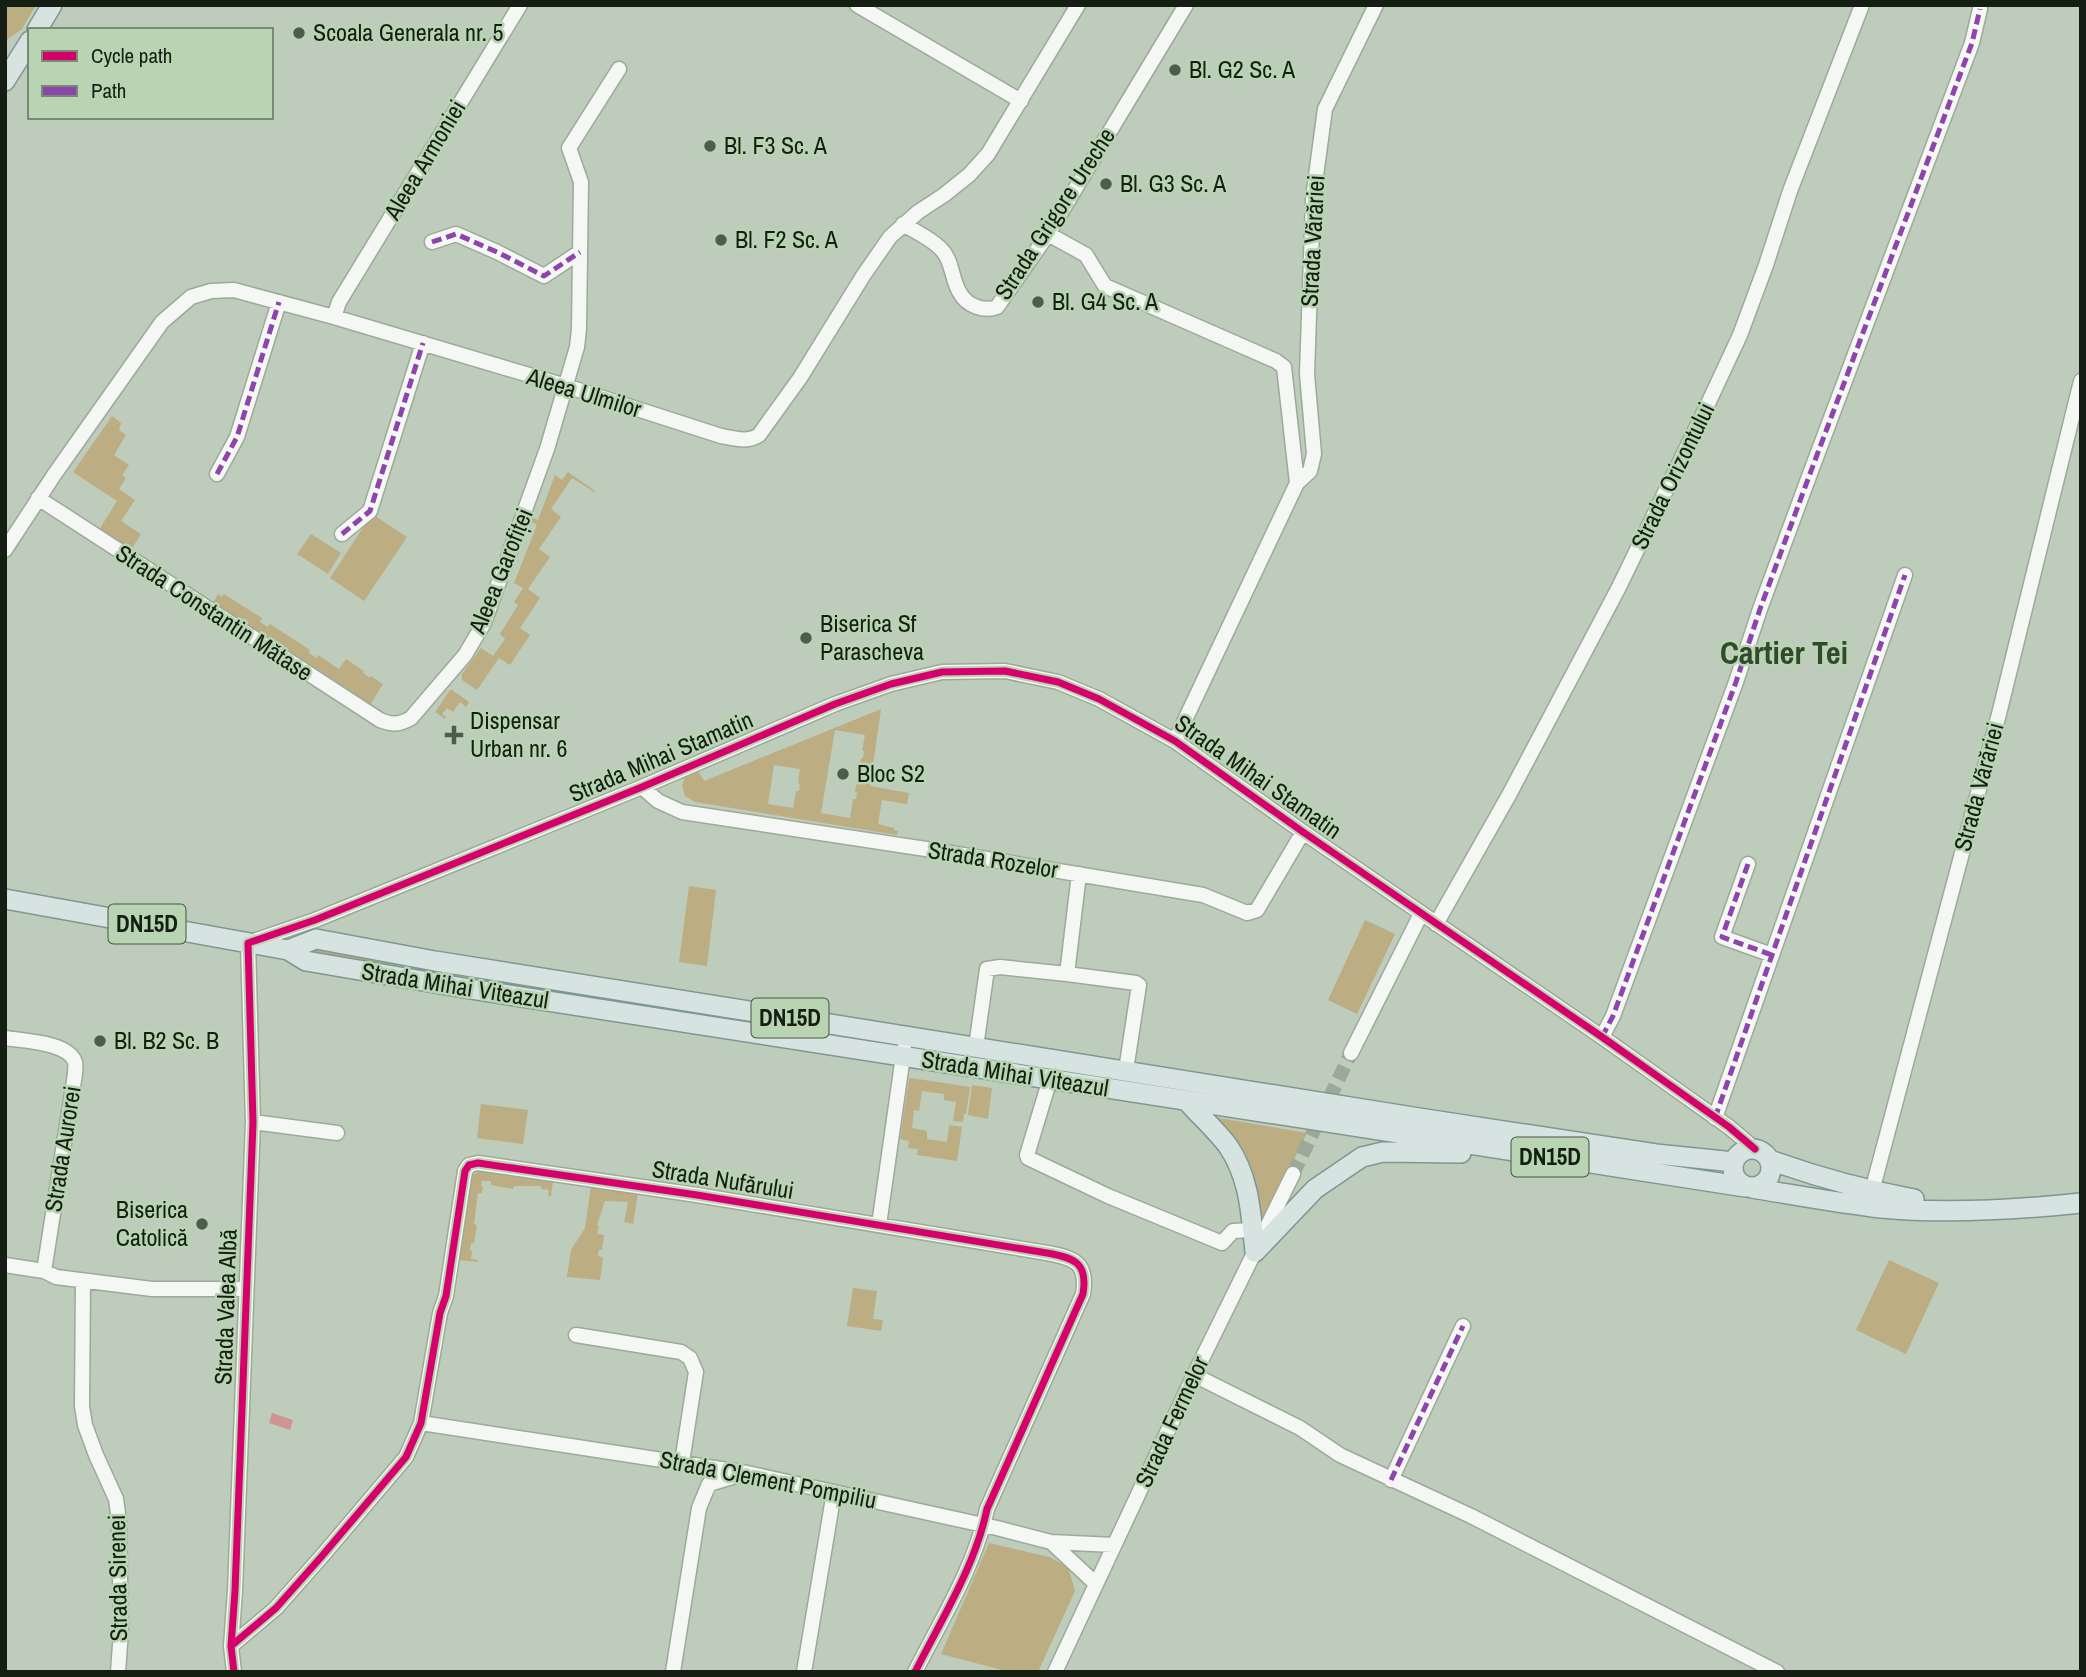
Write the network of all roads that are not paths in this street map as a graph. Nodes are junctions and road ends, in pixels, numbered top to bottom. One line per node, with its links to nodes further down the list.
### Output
1 (52, 5): 9 (main road)
2 (520, 5): 19 (street, Aleea Armoniei)
3 (857, 5): 13 (street)
4 (1078, 5): 13 (street, Aleea Ulmilor)
5 (1186, 5): 15 (street, Strada Grigore Ureche)
6 (1376, 5): 24 (street, Strada Vărăriei)
7 (1862, 5): 37 (street, Strada Orizontului)
8 (1980, 9): 44 (street)
9 (38, 28)
10 (28, 44): 12 (main road)
11 (619, 69): 17 (street, Aleea Garofiței)
12 (5, 81)
13 (1021, 101): 14 (street, Aleea Ulmilor)
14 (903, 225): 15 (street, Strada Grigore Ureche); 22 (street, Aleea Ulmilor)
15 (1048, 234): 24 (street)
16 (432, 242): 17 (street)
17 (580, 252): 22 (street, Aleea Garofiței)
18 (279, 302): 19 (street, Aleea Ulmilor); 23 (street); 25 (street, Aleea Ulmilor)
19 (334, 317): 20 (street, Aleea Ulmilor)
20 (423, 343): 22 (street, Aleea Ulmilor); 26 (street)
21 (2081, 381): 62 (street, Strada Vărăriei)
22 (566, 386): 29 (street, Aleea Garofiței)
23 (217, 474)
24 (1297, 482): 30 (street, Strada Vărăriei)
25 (38, 498): 27 (street, Aleea Ulmilor); 29 (street, Strada Constantin Mătase)
26 (342, 534)
27 (5, 550)
28 (1905, 575): 41 (street)
29 (391, 724)
30 (1175, 741): 31 (street, Strada Mihai Stamatin); 32 (street, Strada Mihai Stamatin)
31 (642, 787): 34 (street, Strada Rozelor); 38 (street, Strada Mihai Stamatin)
32 (1303, 832): 34 (street, Strada Rozelor); 36 (street, Strada Mihai Stamatin)
33 (1748, 864): 41 (street)
34 (1079, 874): 42 (street)
35 (5, 899): 39 (main road, Strada Mihai Viteazul / DN15D)
36 (1422, 914): 37 (street, Strada Mihai Stamatin); 47 (street)
37 (1436, 924): 44 (street, Strada Mihai Stamatin)
38 (315, 930): 39 (street, Strada Mihai Stamatin); 40 (main road); 43 (main road, Strada Mihai Viteazul / DN15D)
39 (248, 943): 40 (main road, Strada Mihai Viteazul / DN15D); 55 (street, Strada Valea Albă)
40 (288, 950): 48 (main road, Strada Mihai Viteazul / DN15D)
41 (1772, 955): 54 (street)
42 (1067, 974): 46 (street); 50 (street)
43 (905, 1037): 46 (main road, Strada Mihai Viteazul / DN15D); 48 (street)
44 (1602, 1037): 54 (street, Strada Mihai Stamatin)
45 (5, 1038): 69 (street, Strada Aurorei)
46 (976, 1047): 49 (main road, Strada Mihai Viteazul / DN15D)
47 (1351, 1053)
48 (903, 1057): 51 (main road, Strada Mihai Viteazul / DN15D); 65 (street)
49 (1102, 1066): 50 (main road, Strada Mihai Viteazul / DN15D); 52 (main road)
50 (1126, 1070): 59 (main road, Strada Mihai Viteazul / DN15D)
51 (1049, 1079): 52 (main road, Strada Mihai Viteazul / DN15D); 66 (street)
52 (1099, 1087): 53 (main road, Strada Mihai Viteazul / DN15D)
53 (1187, 1101): 57 (main road, Strada Mihai Viteazul / DN15D); 66 (main road)
54 (1715, 1118): 58 (street, Strada Mihai Stamatin)
55 (253, 1122): 56 (street); 71 (street, Strada Valea Albă)
56 (337, 1133)
57 (1519, 1152): 61 (main road, Strada Mihai Viteazul / DN15D); 67 (main road)
58 (1763, 1154): 59 (main road); 61 (main road); 62 (main road, Strada Mihai Viteazul / DN15D)
59 (1734, 1162): 61 (main road)
60 (1293, 1174): 67 (street, Strada Fermelor)
61 (1749, 1187): 64 (main road, Strada Mihai Viteazul / DN15D)
62 (1872, 1191): 64 (main road, Strada Mihai Viteazul / DN15D)
63 (2081, 1203): 64 (main road, Strada Mihai Viteazul / DN15D)
64 (1970, 1209)
65 (879, 1225): 75 (street, Strada Nufărului); 80 (street, Strada Nufărului)
66 (1253, 1230): 67 (main road)
67 (1255, 1252): 74 (street, Strada Fermelor)
68 (5, 1265): 69 (street)
69 (44, 1271): 70 (street)
70 (83, 1281): 71 (street); 85 (street, Strada Sirenei)
71 (245, 1289): 84 (street, Strada Valea Albă)
72 (1463, 1326): 78 (street)
73 (576, 1335): 76 (street)
74 (1194, 1376): 78 (street); 82 (street, Strada Fermelor)
75 (421, 1423): 76 (street, Strada Clement Pompiliu); 84 (street, Strada Nufărului)
76 (681, 1462): 77 (street, Strada Clement Pompiliu)
77 (747, 1473): 79 (street, Strada Clement Pompiliu); 87 (street)
78 (1391, 1480): 91 (street)
79 (834, 1492): 80 (street, Strada Clement Pompiliu); 88 (street)
80 (984, 1525): 81 (street, Strada Clement Pompiliu); 89 (street, Strada Nufărului)
81 (1051, 1542): 82 (street); 83 (street, Strada Clement Pompiliu)
82 (1114, 1545): 83 (street, Strada Fermelor)
83 (1096, 1584): 90 (street, Strada Fermelor)
84 (231, 1646): 86 (street, Strada Valea Albă)
85 (118, 1672)
86 (234, 1672)
87 (673, 1672)
88 (804, 1672)
89 (915, 1672)
90 (1055, 1672)
91 (1777, 1672)

